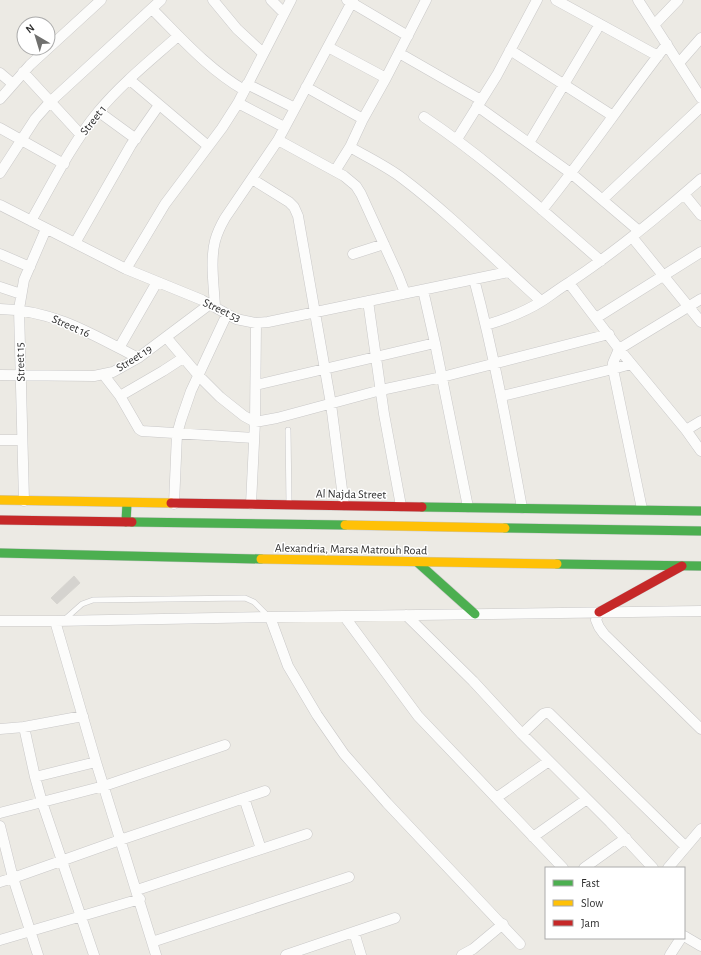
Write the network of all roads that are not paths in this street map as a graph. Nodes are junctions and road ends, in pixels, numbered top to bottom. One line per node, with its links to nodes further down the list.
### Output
1 (102, 0): 27 (street)
2 (161, 0): 12 (street)
3 (213, 0): 22 (street)
4 (271, 0): 13 (street)
5 (291, 0): 13 (street)
6 (426, 0): 17 (street)
7 (537, 0): 21 (street)
8 (556, 0): 14 (street)
9 (638, 0): 15 (street)
10 (678, 0): 15 (street)
11 (350, 1): 17 (street); 20 (street)
12 (152, 9): 16 (street); 36 (street)
13 (284, 13): 22 (street)
14 (600, 24): 24 (street); 31 (street)
15 (655, 24): 19 (street)
16 (178, 36): 29 (street, Street 1); 32 (street)
17 (408, 36): 23 (street)
18 (701, 38): 25 (street)
19 (668, 44): 24 (street); 25 (street)
20 (328, 47): 28 (street); 33 (street)
21 (510, 50): 31 (street); 38 (street)
22 (263, 53): 32 (street)
23 (399, 53): 28 (street); 38 (street)
24 (658, 56): 43 (street)
25 (679, 63): 34 (street)
26 (0, 72): 30 (street)
27 (23, 72): 30 (street); 36 (street)
28 (386, 78): 45 (street)
29 (130, 80): 39 (street); 42 (street, Street 1)
30 (13, 84): 35 (street)
31 (563, 84): 43 (street); 53 (street)
32 (245, 87): 37 (street); 41 (street)
33 (306, 87): 41 (street); 45 (street)
34 (701, 98)
35 (0, 99)
36 (50, 102): 48 (street); 51 (street)
37 (238, 103): 46 (street); 54 (street)
38 (479, 103): 50 (street); 53 (street)
39 (160, 105): 49 (street); 54 (street)
40 (701, 107): 63 (street)
41 (295, 108): 46 (street)
42 (98, 112): 48 (street, Street 1); 49 (street)
43 (613, 116): 59 (street)
44 (424, 117): 50 (street)
45 (363, 119): 55 (street)
46 (284, 127): 52 (street)
47 (0, 128): 51 (street)
48 (81, 135): 56 (street, Street 1)
49 (136, 139): 70 (street)
50 (456, 139): 65 (street)
51 (21, 140): 56 (street); 58 (street)
52 (278, 140): 57 (street); 60 (street)
53 (529, 143): 59 (street)
54 (208, 146): 77 (street)
55 (350, 147): 57 (street); 78 (street)
56 (64, 164): 67 (street, Street 1)
57 (335, 171): 71 (street)
58 (0, 173)
59 (572, 174): 63 (street); 65 (street)
60 (252, 179): 90 (street); 94 (street)
61 (701, 179): 62 (street)
62 (684, 194): 66 (street); 69 (street)
63 (603, 199): 69 (street)
64 (0, 205): 67 (street, Street 53)
65 (542, 210): 75 (street)
66 (701, 215)
67 (31, 221): 68 (street, Street 53)
68 (46, 229): 70 (street, Street 53); 76 (street, Street 15)
69 (636, 234): 75 (street); 79 (street)
70 (75, 243): 77 (street, Street 53)
71 (384, 244): 74 (street); 85 (street)
72 (701, 252): 79 (street)
73 (0, 254): 76 (street)
74 (353, 254)
75 (601, 261): 82 (street)
76 (30, 267): 86 (street, Street 15)
77 (126, 269): 81 (street, Street 53)
78 (508, 272): 80 (street, Street 53); 89 (street)
79 (663, 275): 91 (street); 96 (street)
80 (474, 279): 84 (street, Street 53); 99 (street)
81 (157, 282): 90 (street, Street 53); 103 (street)
82 (569, 282): 89 (street); 96 (street)
83 (0, 287): 86 (street)
84 (423, 290): 85 (street, Street 53); 102 (street)
85 (405, 293): 88 (street, Street 53)
86 (21, 294): 93 (street, Street 15)
87 (701, 299): 91 (street)
88 (368, 301): 94 (street, Street 53); 105 (street)
89 (541, 301): 99 (street)
90 (213, 306): 95 (street, Street 53); 101 (street, Street 19)
91 (688, 306): 97 (street); 104 (street)
92 (0, 309): 93 (street, Street 16)
93 (19, 309): 103 (street, Street 16); 114 (street, Street 15)
94 (316, 312): 98 (street, Street 53); 110 (street)
95 (226, 314): 98 (street, Street 53); 115 (street)
96 (596, 318): 100 (street)
97 (701, 322)
98 (256, 323): 117 (street)
99 (486, 325): 108 (street)
100 (608, 334): 104 (street); 108 (street)
101 (166, 337): 106 (street, Street 19); 107 (street)
102 (435, 343): 105 (street); 116 (street)
103 (120, 348): 106 (street, Street 16)
104 (619, 349): 109 (street); 111 (street)
105 (376, 357): 110 (street); 118 (street)
106 (138, 358): 112 (street, Street 19)
107 (183, 358): 115 (street); 119 (street)
108 (495, 363): 116 (street); 120 (street)
109 (631, 364): 111 (street); 125 (street)
110 (325, 369): 117 (street); 121 (street)
111 (612, 370): 120 (street); 141 (street)
112 (103, 374): 114 (street, Street 19); 119 (street)
113 (0, 375): 114 (street, Street 19)
114 (20, 375): 129 (street, Street 15)
115 (199, 376): 123 (street); 126 (street)
116 (442, 377): 118 (street); 139 (street)
117 (256, 386): 123 (street)
118 (381, 390): 121 (street); 138 (street)
119 (120, 396): 126 (street)
120 (502, 396): 140 (street)
121 (331, 404): 123 (street); 137 (street)
122 (701, 421): 125 (street)
123 (255, 422): 127 (street)
124 (288, 430): 136 (lane)
125 (686, 430): 130 (street)
126 (177, 434): 127 (street); 134 (street)
127 (254, 438): 135 (street)
128 (0, 440): 129 (street)
129 (22, 440): 132 (street, Street 15)
130 (701, 451)
131 (0, 500): 132 (main road, Al Najda Street)
132 (24, 501): 133 (main road, Al Najda Street)
133 (127, 503): 134 (main road, Al Najda Street); 144 (main road)
134 (174, 504): 135 (main road, Al Najda Street)
135 (250, 504): 136 (main road, Al Najda Street)
136 (289, 505): 137 (main road, Al Najda Street)
137 (344, 506): 138 (main road, Al Najda Street)
138 (401, 506): 139 (main road, Al Najda Street)
139 (468, 507): 140 (main road, Al Najda Street)
140 (522, 508): 141 (main road, Al Najda Street)
141 (642, 509): 142 (main road, Al Najda Street)
142 (701, 510)
143 (0, 520): 144 (main road, Alexandria, Marsa Matrouh Road)
144 (126, 522): 145 (main road, Alexandria, Marsa Matrouh Road)
145 (701, 531)
146 (0, 553): 147 (main road, Alexandria, Marsa Matrouh Road)
147 (417, 562): 148 (main road, Alexandria, Marsa Matrouh Road); 152 (main road)
148 (684, 565): 149 (main road, Alexandria, Marsa Matrouh Road); 151 (main road)
149 (701, 566)
150 (701, 611): 151 (street)
151 (599, 612): 152 (street); 161 (street)
152 (475, 614): 153 (street)
153 (406, 615): 154 (street); 162 (street)
154 (344, 616): 155 (street); 170 (street)
155 (270, 617): 157 (street); 157 (lane); 193 (street)
156 (0, 621): 157 (street)
157 (59, 621): 158 (street)
158 (83, 716): 159 (street); 165 (street)
159 (24, 727): 160 (street); 166 (street)
160 (0, 729)
161 (701, 729)
162 (522, 734): 164 (street); 180 (street)
163 (225, 745): 167 (street)
164 (549, 761): 170 (street); 171 (street)
165 (96, 762): 166 (street); 167 (street)
166 (35, 777): 172 (street)
167 (104, 786): 172 (street); 179 (street)
168 (265, 791): 169 (street)
169 (244, 798): 179 (street); 181 (street)
170 (496, 798): 177 (street)
171 (587, 800): 177 (street); 178 (street)
172 (42, 802): 173 (street); 182 (street)
173 (0, 813)
174 (0, 826): 188 (street)
175 (701, 829): 180 (street)
176 (307, 834): 181 (street)
177 (534, 837): 183 (street)
178 (626, 838): 184 (street); 185 (street)
179 (120, 840): 182 (street); 190 (street)
180 (686, 847): 186 (street)
181 (261, 849): 190 (street)
182 (62, 861): 188 (street); 191 (street)
183 (562, 867)
184 (585, 867)
185 (652, 867)
186 (669, 867)
187 (349, 877): 199 (street)
188 (12, 878): 189 (street); 194 (street)
189 (0, 882)
190 (138, 895): 191 (street); 199 (street)
191 (82, 917): 194 (street); 204 (street)
192 (395, 918): 195 (street)
193 (503, 924): 200 (street); 207 (street)
194 (31, 932): 198 (street); 203 (street)
195 (354, 932): 205 (street); 206 (street)
196 (685, 937): 201 (street)
197 (680, 939): 208 (street)
198 (0, 940)
199 (152, 942): 202 (street)
200 (520, 944)
201 (701, 946)
202 (153, 954)
203 (38, 955)
204 (94, 955)
205 (286, 955)
206 (361, 955)
207 (462, 955)
208 (670, 955)

